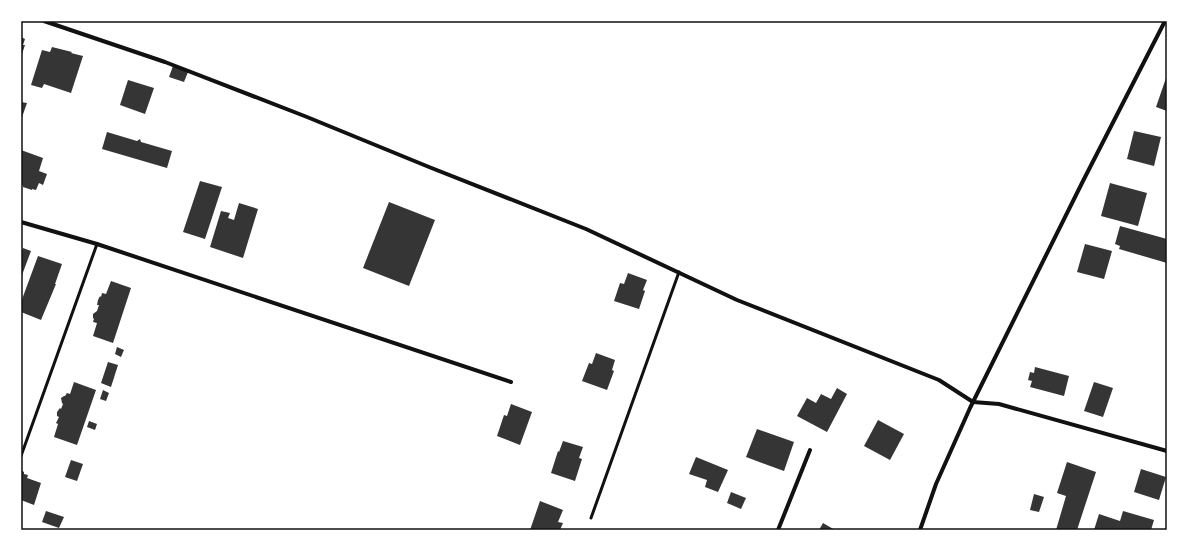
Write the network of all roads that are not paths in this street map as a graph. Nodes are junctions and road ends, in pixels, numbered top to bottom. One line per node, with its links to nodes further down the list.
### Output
1 (44, 21): 5 (street)
2 (1165, 21): 7 (street)
3 (21, 222): 4 (street)
4 (97, 244): 6 (street); 10 (lane)
5 (678, 272): 7 (street); 11 (lane)
6 (511, 382)
7 (973, 402): 9 (street); 13 (street)
8 (810, 450): 12 (street)
9 (1167, 451)
10 (21, 456)
11 (591, 518)
12 (778, 530)
13 (920, 530)

